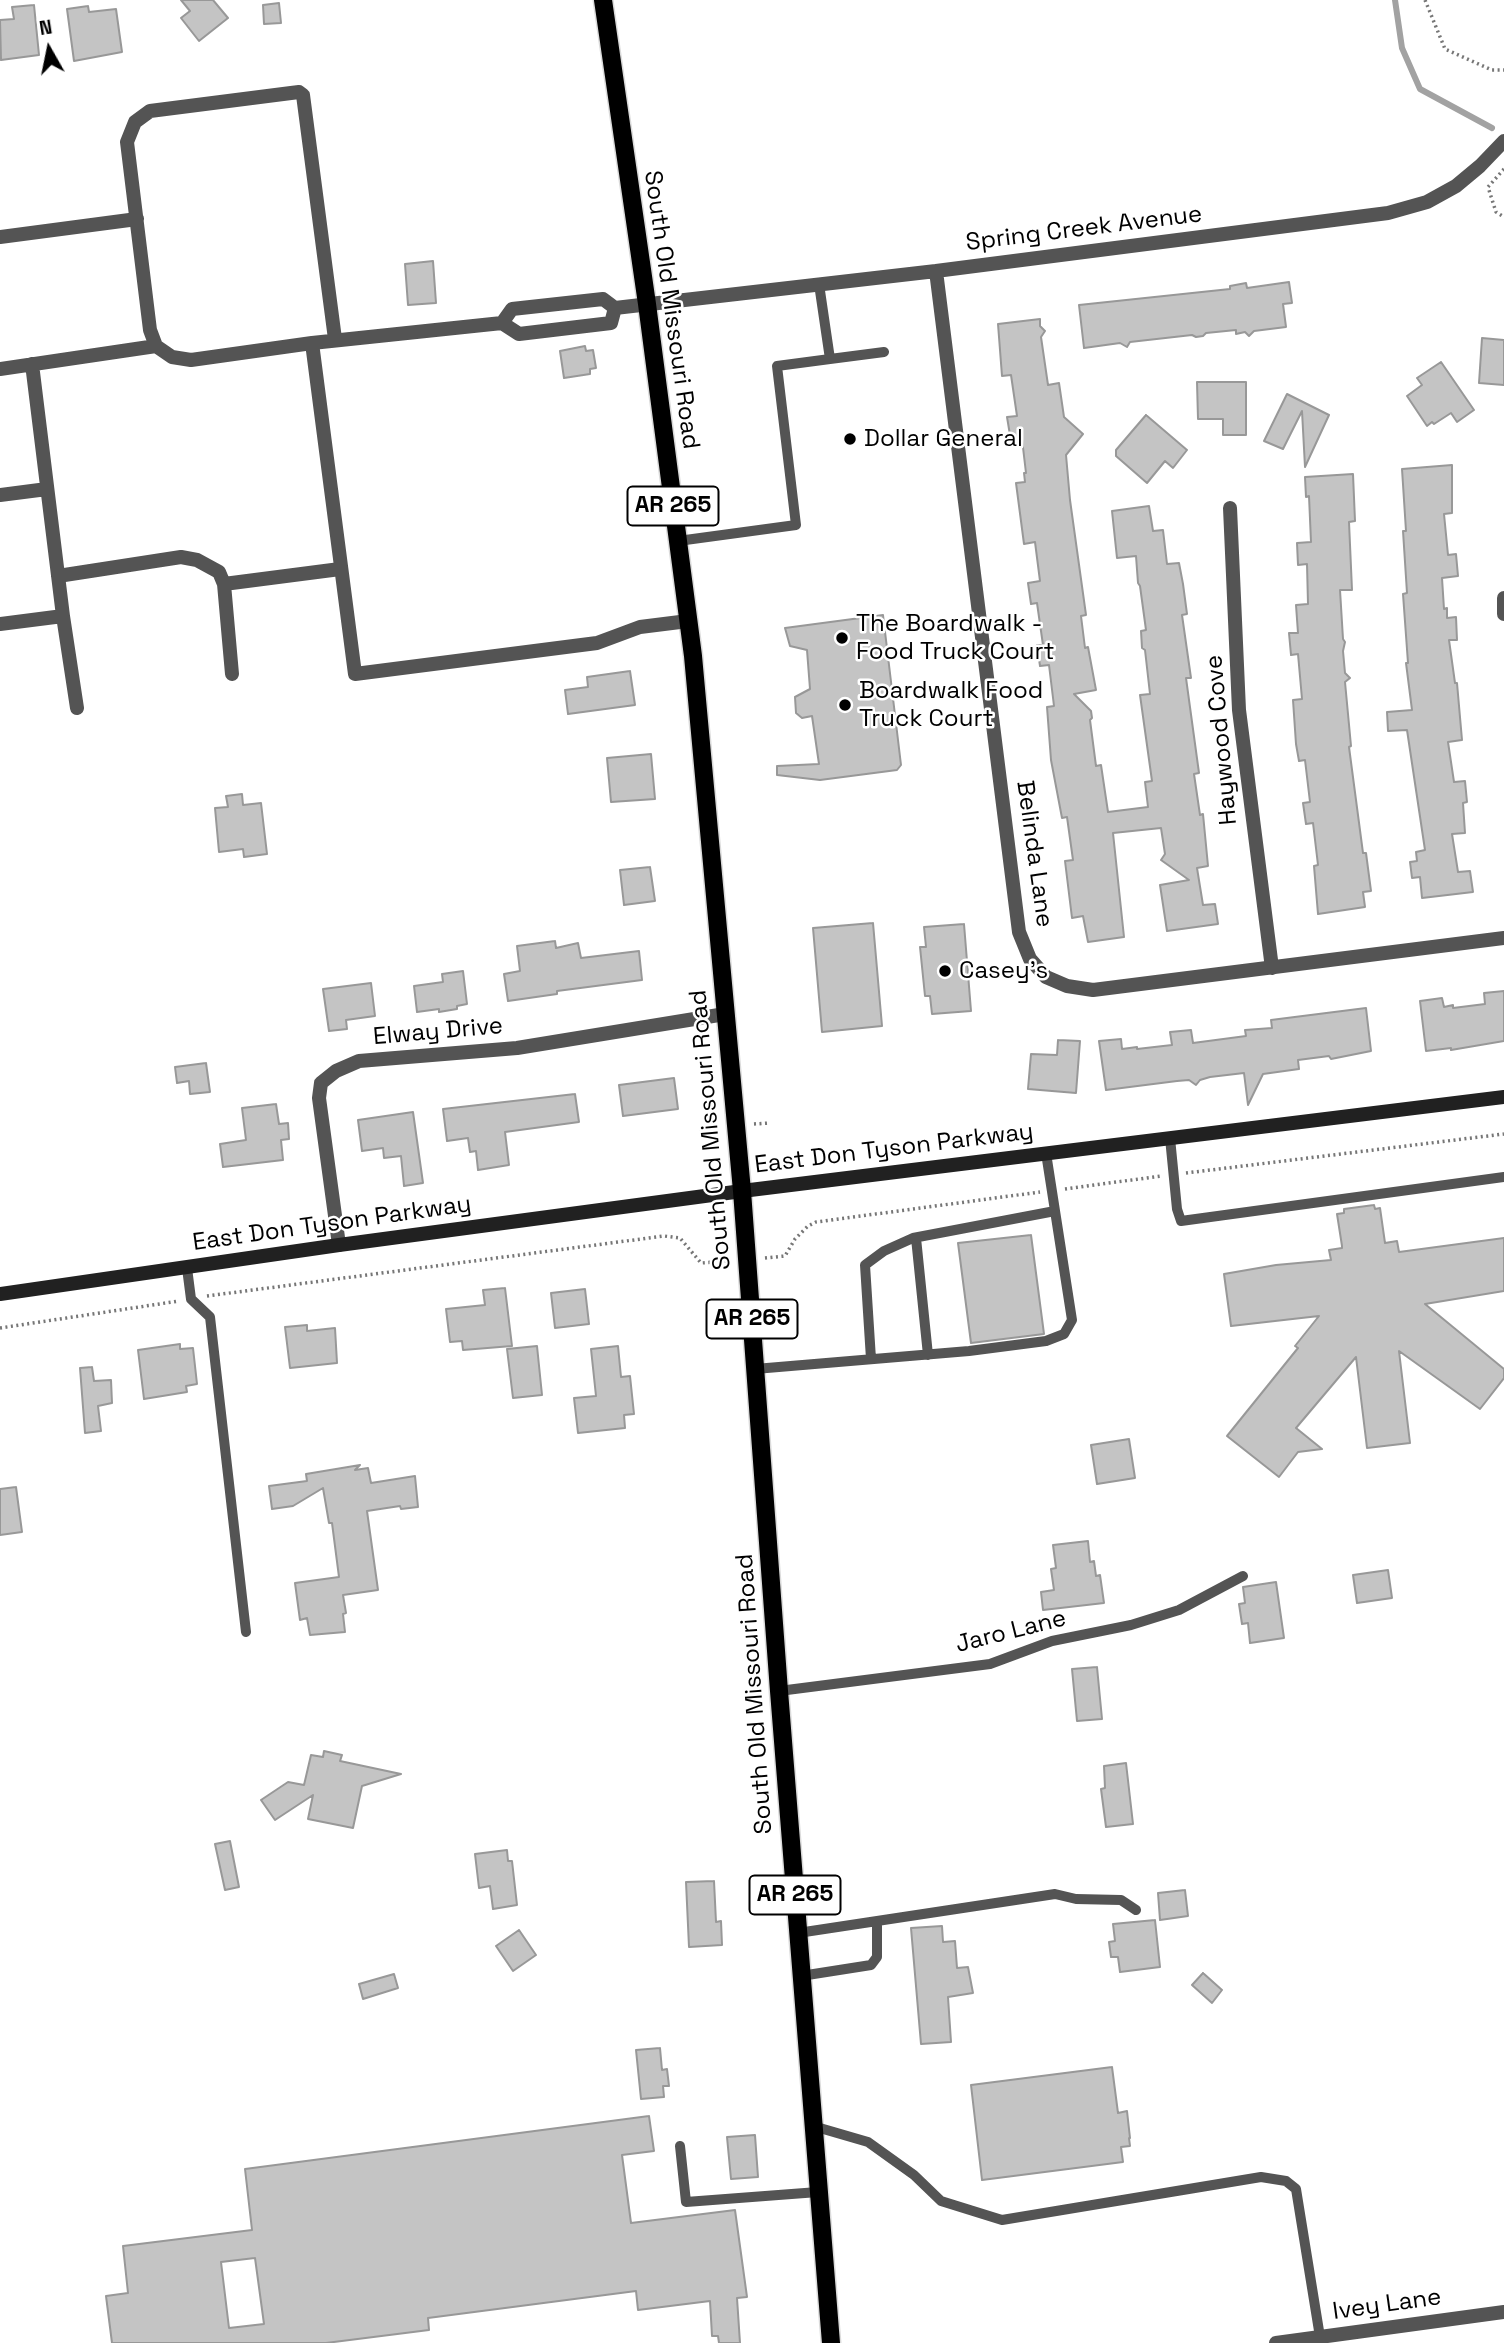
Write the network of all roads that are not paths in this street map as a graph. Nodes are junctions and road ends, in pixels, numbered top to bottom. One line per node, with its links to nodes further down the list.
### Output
1 (603, 0): 7 (main road, South Old Missouri Road / AR 265)
2 (1504, 141): 5 (street, Spring Creek Avenue)
3 (136, 219): 4 (street); 10 (street); 12 (street)
4 (0, 237)
5 (936, 271): 6 (street, Spring Creek Avenue); 32 (street, Belinda Lane)
6 (819, 284): 7 (street, Spring Creek Avenue); 14 (lane)
7 (647, 304): 8 (street, Spring Creek Avenue); 20 (main road, South Old Missouri Road / AR 265)
8 (615, 308): 9 (street); 9 (street)
9 (502, 323): 10 (street)
10 (335, 339): 11 (street)
11 (312, 344): 12 (street); 21 (street)
12 (156, 346): 15 (street)
13 (884, 352): 14 (lane)
14 (830, 359): 20 (lane)
15 (32, 364): 16 (street); 17 (street)
16 (0, 369)
17 (47, 489): 18 (street); 22 (street)
18 (0, 495)
19 (1230, 508): 32 (street, Haywood Cove)
20 (678, 541): 27 (main road, South Old Missouri Road / AR 265)
21 (340, 569): 23 (street); 27 (street)
22 (58, 576): 23 (street); 26 (street)
23 (224, 584): 29 (street)
24 (1504, 598): 25 (street)
25 (1504, 614)
26 (63, 616): 28 (street); 30 (street)
27 (688, 621): 33 (main road, South Old Missouri Road / AR 265)
28 (0, 624)
29 (232, 674)
30 (77, 708)
31 (1504, 938): 32 (street, Belinda Lane)
32 (1272, 968)
33 (725, 1014): 38 (main road, South Old Missouri Road / AR 265); 41 (street, Elway Drive)
34 (1504, 1097): 35 (main road, East Don Tyson Parkway)
35 (1170, 1138): 36 (main road, East Don Tyson Parkway); 37 (lane)
36 (1046, 1153): 38 (main road, East Don Tyson Parkway); 39 (lane)
37 (1504, 1177)
38 (742, 1191): 41 (main road, East Don Tyson Parkway); 46 (main road, South Old Missouri Road / AR 265)
39 (1055, 1211): 40 (lane); 44 (lane)
40 (916, 1238): 44 (lane); 45 (lane)
41 (339, 1245): 42 (main road, East Don Tyson Parkway)
42 (187, 1268): 43 (main road, East Don Tyson Parkway); 48 (lane)
43 (0, 1294)
44 (928, 1355): 45 (lane)
45 (872, 1359): 46 (lane)
46 (755, 1369): 49 (main road, South Old Missouri Road / AR 265)
47 (1242, 1576): 49 (lane, Jaro Lane)
48 (246, 1632)
49 (779, 1691): 52 (main road, South Old Missouri Road / AR 265)
50 (1136, 1910): 51 (lane)
51 (877, 1922): 52 (lane); 53 (lane)
52 (798, 1933): 53 (main road, South Old Missouri Road / AR 265)
53 (801, 1976): 54 (main road, South Old Missouri Road / AR 265)
54 (813, 2126): 56 (main road, South Old Missouri Road / AR 265); 58 (lane)
55 (680, 2146): 56 (lane)
56 (818, 2192): 59 (main road, South Old Missouri Road / AR 265)
57 (1504, 2312): 58 (street, Ivey Lane)
58 (1320, 2337): 60 (street, Ivey Lane)
59 (831, 2343)
60 (1276, 2343)

